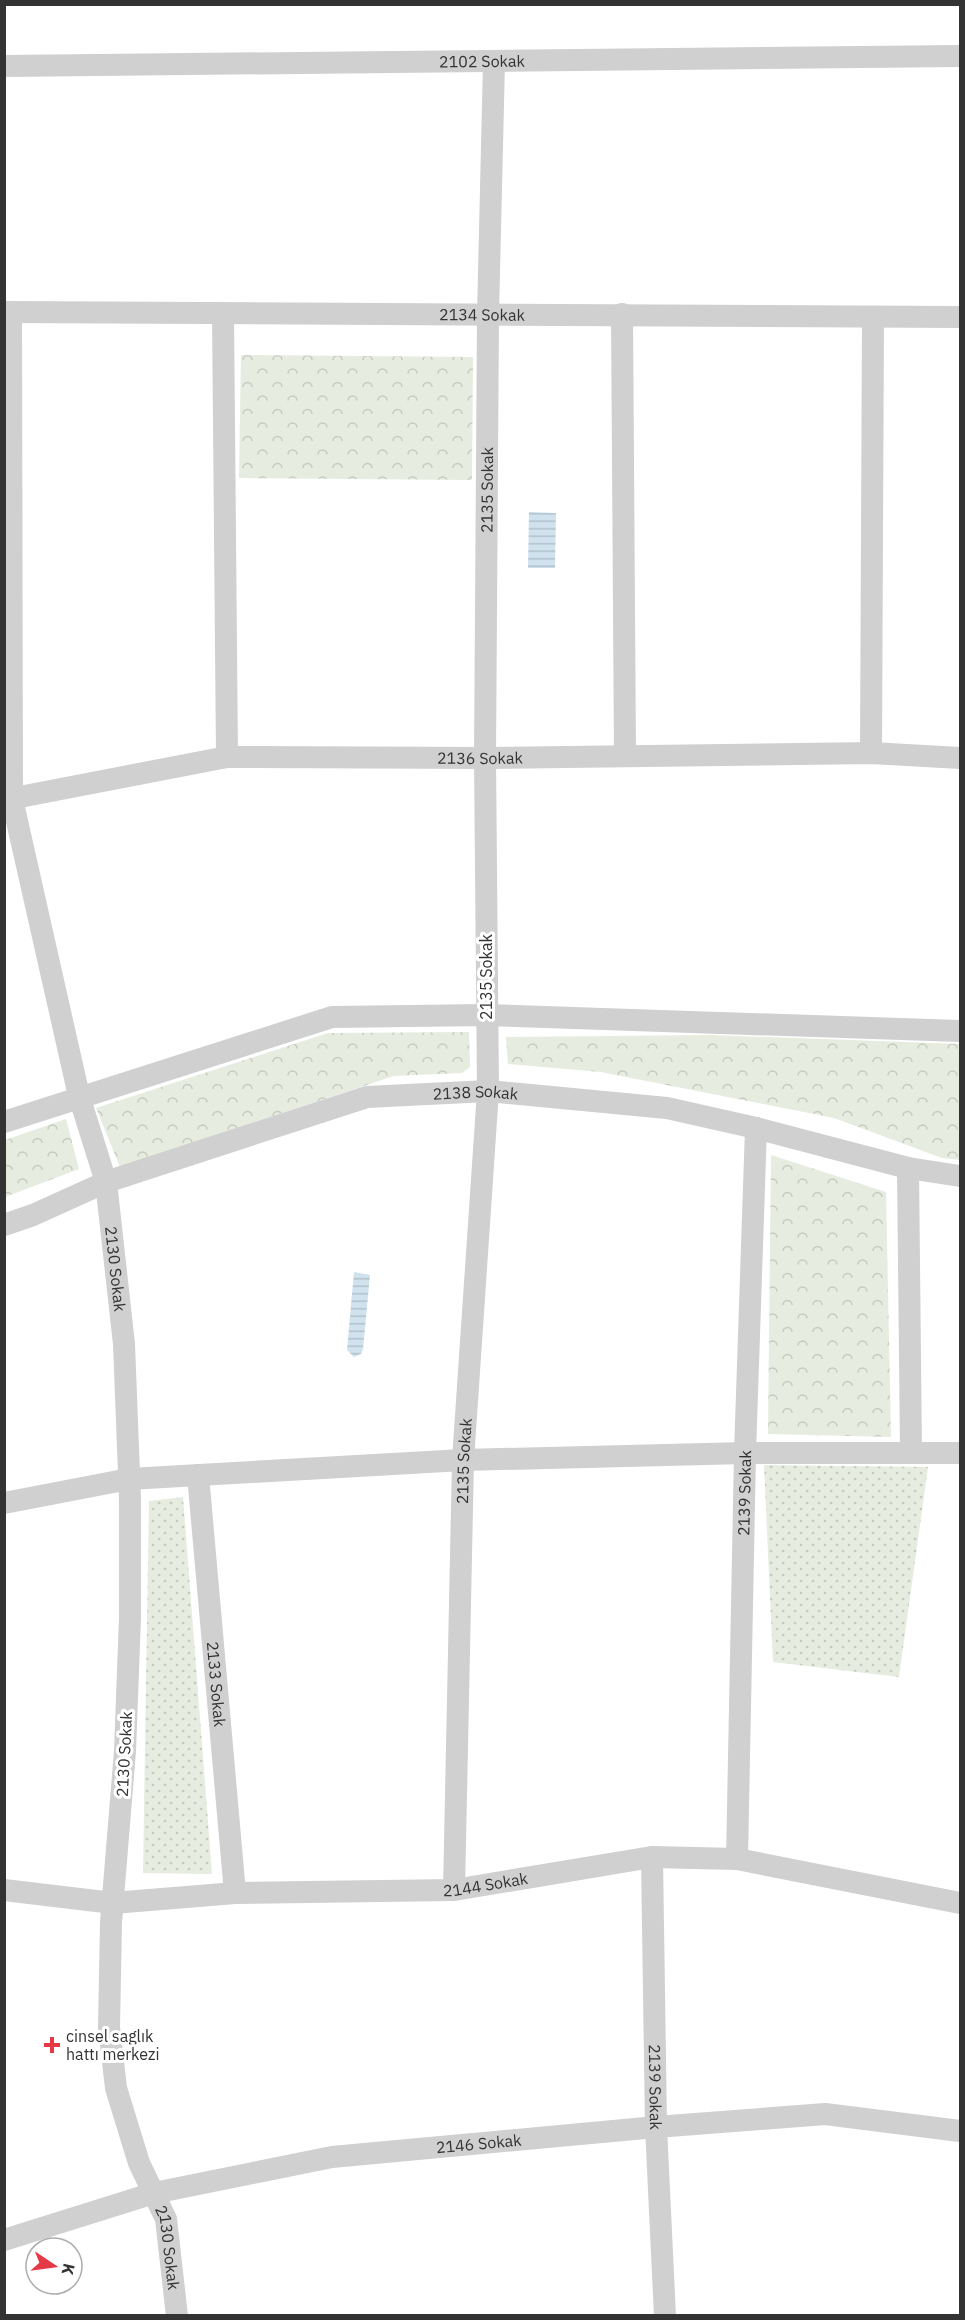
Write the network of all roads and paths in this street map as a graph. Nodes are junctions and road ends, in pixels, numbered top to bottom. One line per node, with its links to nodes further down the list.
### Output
1 (960, 56): 2 (street, 2102 Sokak)
2 (494, 62): 3 (street, 2102 Sokak); 7 (street, 2135 Sokak)
3 (4, 66)
4 (8, 312): 5 (street, 2134 Sokak); 15 (street, 2130 Sokak)
5 (223, 313): 7 (street, 2134 Sokak); 12 (street)
6 (622, 314): 7 (street, 2134 Sokak); 8 (street, 2134 Sokak); 11 (street)
7 (489, 315): 13 (street, 2135 Sokak)
8 (873, 317): 9 (street, 2134 Sokak); 10 (street)
9 (960, 317)
10 (871, 753): 11 (street, 2136 Sokak); 14 (street, 2136 Sokak)
11 (626, 756): 13 (street, 2136 Sokak)
12 (227, 757): 13 (street, 2136 Sokak); 15 (street, 2136 Sokak)
13 (485, 758): 16 (street, 2135 Sokak)
14 (960, 758)
15 (8, 800): 19 (street, 2130 Sokak)
16 (486, 1014): 17 (street); 18 (street, 2135 Sokak); 19 (street)
17 (960, 1031)
18 (488, 1091): 21 (street, 2138 Sokak); 24 (street, 2138 Sokak); 29 (street, 2135 Sokak)
19 (79, 1096): 20 (street); 24 (street, 2130 Sokak)
20 (4, 1122)
21 (756, 1128): 22 (street, 2138 Sokak); 27 (street, 2139 Sokak)
22 (908, 1168): 23 (street, 2138 Sokak); 26 (street)
23 (960, 1176)
24 (106, 1182): 25 (street, 2138 Sokak); 31 (street, 2130 Sokak)
25 (4, 1225)
26 (911, 1452): 27 (street); 28 (street)
27 (745, 1453): 29 (street); 34 (street, 2139 Sokak)
28 (960, 1453)
29 (463, 1460): 30 (street); 36 (street, 2135 Sokak)
30 (198, 1475): 31 (street); 37 (street, 2133 Sokak)
31 (129, 1479): 32 (street); 38 (street, 2130 Sokak)
32 (4, 1503)
33 (652, 1857): 34 (street, 2144 Sokak); 36 (street, 2144 Sokak); 40 (street, 2139 Sokak)
34 (737, 1858): 39 (street, 2144 Sokak)
35 (4, 1890): 38 (street, 2144 Sokak)
36 (454, 1890): 37 (street, 2144 Sokak)
37 (235, 1893): 38 (street, 2144 Sokak)
38 (112, 1903): 42 (street, 2130 Sokak)
39 (960, 1903)
40 (656, 2127): 41 (street, 2146 Sokak); 42 (street, 2146 Sokak); 45 (street, 2139 Sokak)
41 (960, 2131)
42 (154, 2193): 43 (street, 2146 Sokak); 44 (street, 2130 Sokak)
43 (4, 2240)
44 (177, 2316)
45 (665, 2316)

